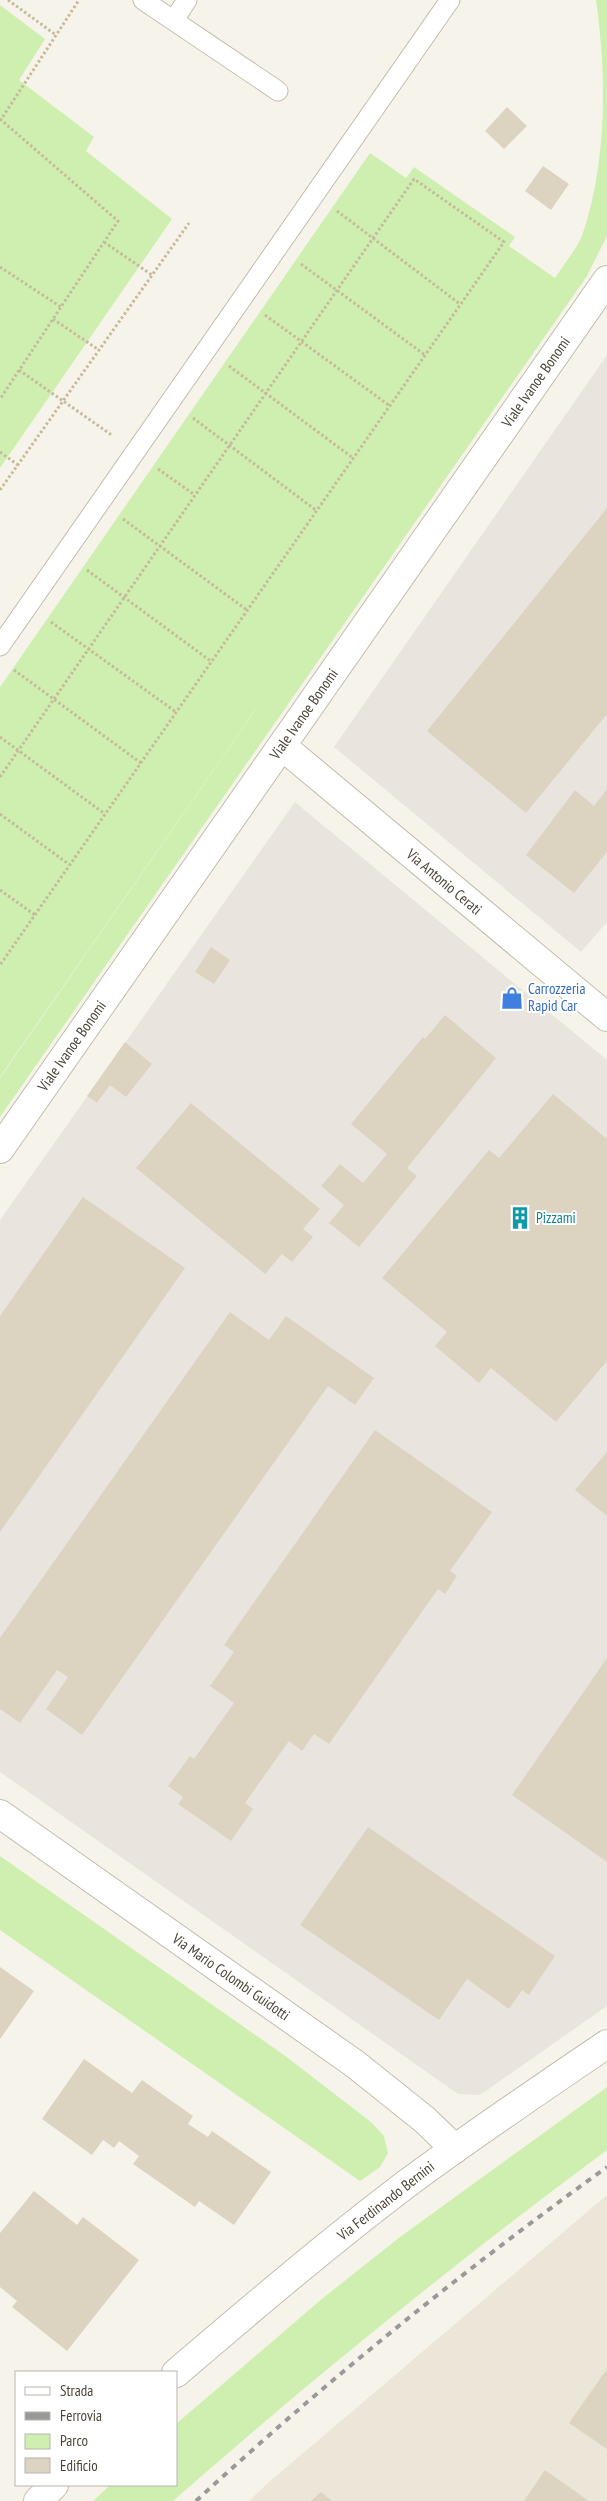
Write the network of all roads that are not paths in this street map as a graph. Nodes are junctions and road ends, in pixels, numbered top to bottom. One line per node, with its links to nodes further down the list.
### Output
1 (143, 0): 4 (lane)
2 (187, 0): 4 (lane)
3 (450, 0): 7 (lane)
4 (174, 20): 5 (lane)
5 (278, 91)
6 (607, 280): 8 (street, Viale Ivanoe Bonomi)
7 (0, 646)
8 (282, 746): 9 (street, Via Antonio Cerati); 10 (street, Viale Ivanoe Bonomi)
9 (607, 1018)
10 (0, 1148)
11 (0, 1814): 13 (street, Via Mario Colombi Guidotti)
12 (607, 2044): 13 (street, Via Ferdinando Bernini)
13 (455, 2149): 14 (street, Via Ferdinando Bernini)
14 (178, 2371)
15 (53, 2486): 16 (street)
16 (38, 2501)

